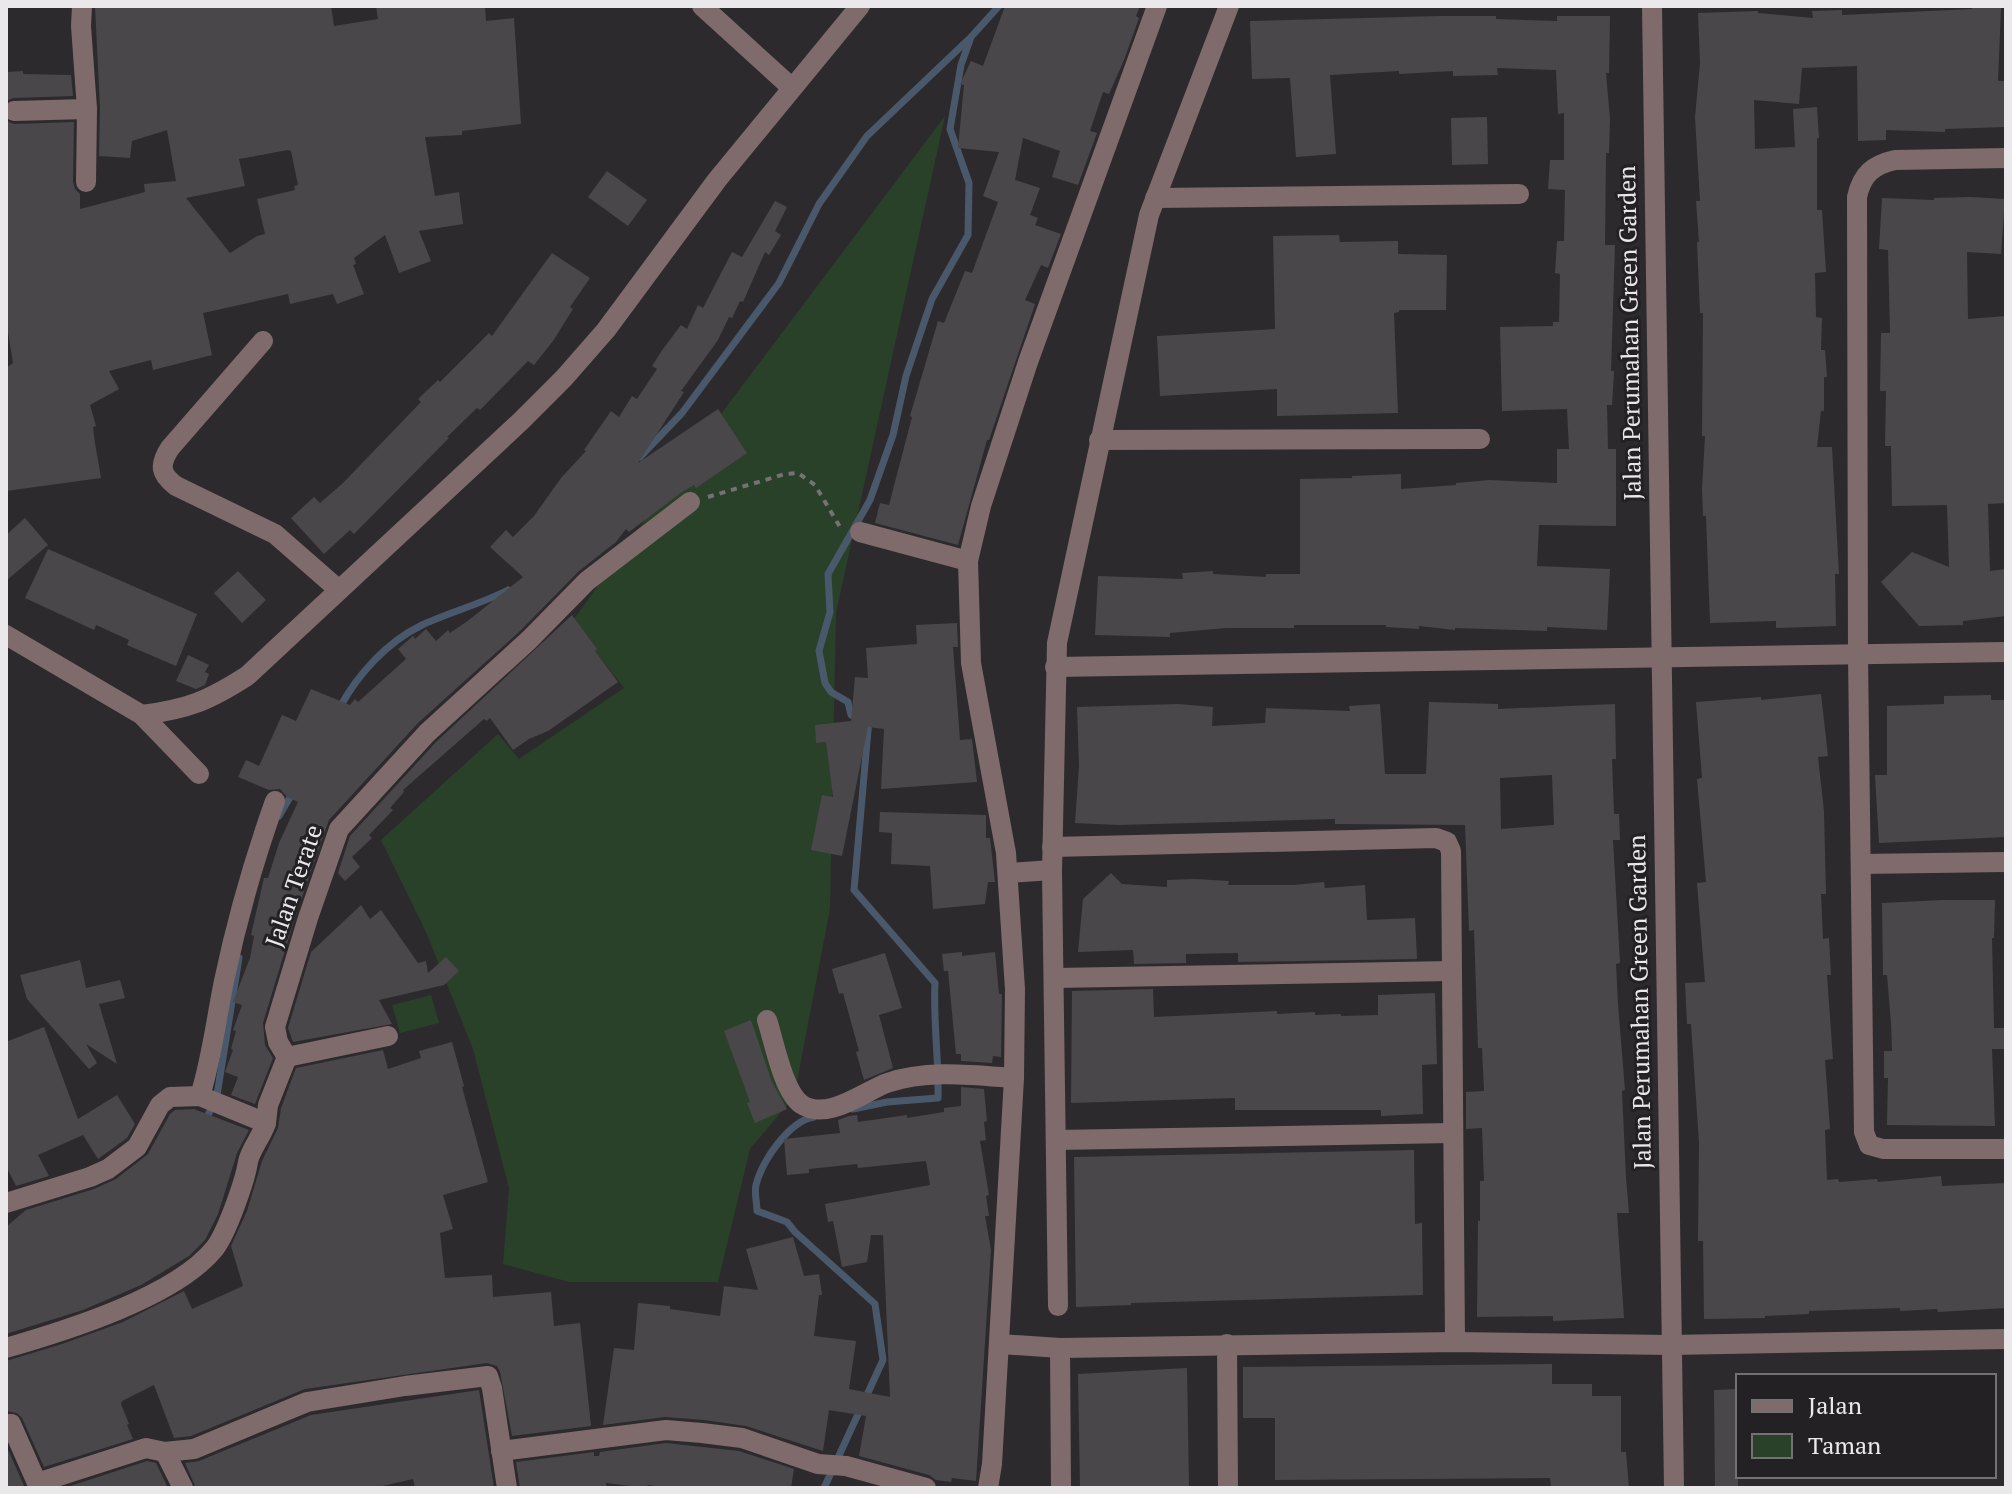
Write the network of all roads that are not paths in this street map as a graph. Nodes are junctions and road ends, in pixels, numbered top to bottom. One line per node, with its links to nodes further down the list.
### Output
1 (82, 6): 8 (street)
2 (702, 6): 7 (street)
3 (860, 6): 7 (street)
4 (1157, 6): 19 (street)
5 (1229, 6): 13 (street)
6 (1652, 6): 24 (street, Jalan Perumahan Green Garden)
7 (792, 88): 20 (street)
8 (87, 109): 9 (street); 11 (street)
9 (14, 111)
10 (2006, 158): 23 (street)
11 (86, 182)
12 (1519, 194): 13 (street)
13 (1155, 198): 16 (street)
14 (263, 341): 20 (street)
15 (1480, 439): 16 (street)
16 (1099, 440): 25 (street)
17 (690, 502): 38 (street, Jalan Terate)
18 (850, 531): 19 (street)
19 (968, 561): 33 (street)
20 (339, 590): 26 (street)
21 (6, 635): 26 (street)
22 (2006, 652): 23 (street)
23 (1858, 655): 24 (street); 31 (street)
24 (1660, 659): 25 (street); 51 (street, Jalan Perumahan Green Garden)
25 (1055, 667): 29 (street)
26 (142, 715): 27 (street)
27 (199, 774)
28 (275, 801): 40 (street)
29 (1052, 847): 32 (street); 34 (street)
30 (2006, 862): 31 (street)
31 (1861, 864): 44 (street)
32 (1052, 870): 33 (street); 35 (street)
33 (1008, 873): 39 (street)
34 (1451, 971): 35 (street); 42 (street)
35 (1054, 978): 43 (street)
36 (767, 1020): 39 (street)
37 (388, 1036): 38 (street)
38 (287, 1057): 41 (street)
39 (1014, 1078): 49 (street)
40 (203, 1097): 41 (street); 45 (street)
41 (266, 1123): 52 (street)
42 (1452, 1133): 43 (street); 48 (street)
43 (1056, 1140): 46 (street)
44 (2006, 1149)
45 (6, 1203)
46 (1058, 1306)
47 (2006, 1339): 51 (street)
48 (1455, 1342): 50 (street); 51 (street)
49 (1000, 1344): 53 (street); 61 (street)
50 (1227, 1344): 53 (street); 63 (street)
51 (1670, 1345): 64 (street, Jalan Perumahan Green Garden)
52 (6, 1348)
53 (1060, 1348): 62 (street)
54 (8, 1424): 57 (street)
55 (501, 1451): 56 (street); 59 (street); 60 (street)
56 (165, 1452): 57 (street); 58 (street)
57 (83, 1479)
58 (183, 1488)
59 (507, 1488)
60 (926, 1488)
61 (988, 1488)
62 (1061, 1488)
63 (1228, 1488)
64 (1674, 1488)

